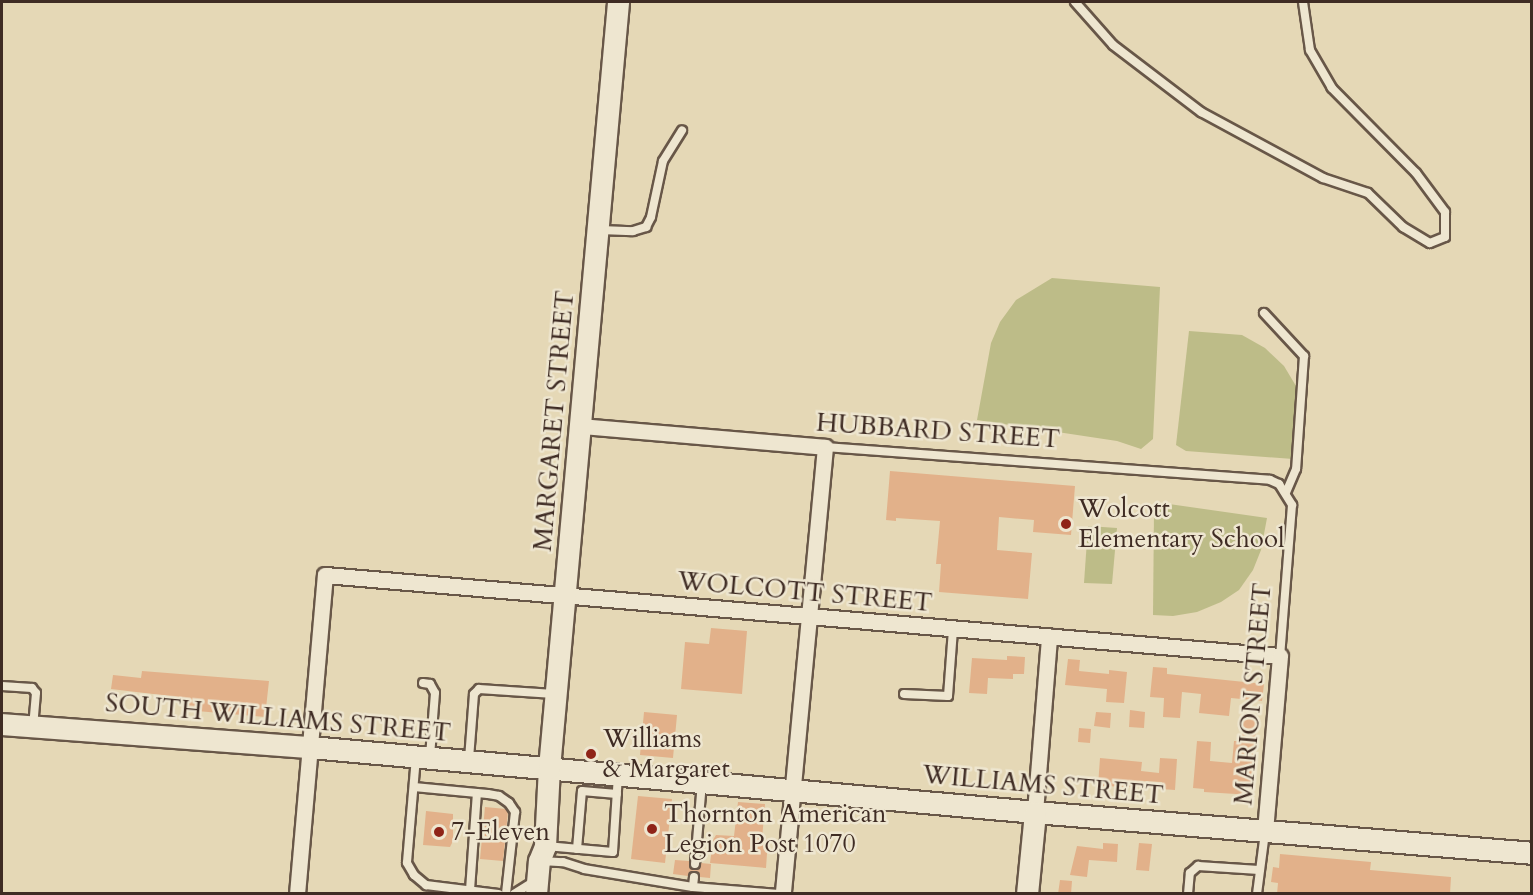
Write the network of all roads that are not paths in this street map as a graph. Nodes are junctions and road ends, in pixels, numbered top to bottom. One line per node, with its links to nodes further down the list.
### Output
1 (618, 2): 5 (street, MARGARET STREET)
2 (1075, 2): 3 (lane)
3 (1303, 2)
4 (682, 130): 5 (lane)
5 (598, 230): 7 (street, MARGARET STREET)
6 (1264, 313): 9 (lane)
7 (581, 426): 8 (street, HUBBARD STREET); 10 (street, MARGARET STREET)
8 (825, 447): 9 (lane, HUBBARD STREET); 11 (street)
9 (1286, 492): 14 (lane, MARION STREET)
10 (564, 596): 11 (street, WOLCOTT STREET); 17 (street, MARGARET STREET); 21 (street, WOLCOTT STREET)
11 (809, 617): 12 (street, WOLCOTT STREET); 28 (street)
12 (953, 629): 13 (street, WOLCOTT STREET); 18 (lane)
13 (1049, 637): 14 (street, WOLCOTT STREET); 30 (street)
14 (1280, 656): 31 (street, MARION STREET)
15 (423, 683): 22 (lane)
16 (2, 686): 20 (lane)
17 (556, 694): 23 (lane); 24 (street, MARGARET STREET)
18 (904, 694)
19 (2, 724): 20 (street, SOUTH WILLIAMS STREET)
20 (33, 726): 21 (street, SOUTH WILLIAMS STREET)
21 (310, 747): 22 (street, SOUTH WILLIAMS STREET); 40 (street)
22 (423, 757): 23 (street, SOUTH WILLIAMS STREET); 27 (lane)
23 (469, 761): 24 (street, SOUTH WILLIAMS STREET)
24 (549, 768): 26 (street, WILLIAMS STREET); 36 (street, MARGARET STREET)
25 (702, 782): 26 (street, WILLIAMS STREET); 28 (street, WILLIAMS STREET); 34 (lane)
26 (618, 784): 32 (lane); 32 (lane)
27 (414, 787): 29 (lane); 39 (lane)
28 (793, 790): 30 (street, WILLIAMS STREET); 44 (street)
29 (477, 793): 39 (lane); 42 (lane)
30 (1035, 812): 31 (street, WILLIAMS STREET); 45 (street)
31 (1265, 831): 33 (street, WILLIAMS STREET); 35 (lane)
32 (577, 849): 36 (lane)
33 (1532, 853)
34 (695, 864)
35 (1259, 870): 46 (lane); 47 (lane)
36 (542, 873): 38 (lane); 43 (lane)
37 (694, 877): 38 (lane)
38 (693, 887): 44 (lane)
39 (470, 890): 41 (lane)
40 (297, 894)
41 (498, 894)
42 (506, 894)
43 (514, 894)
44 (781, 894)
45 (1027, 894)
46 (1188, 894)
47 (1257, 894)

